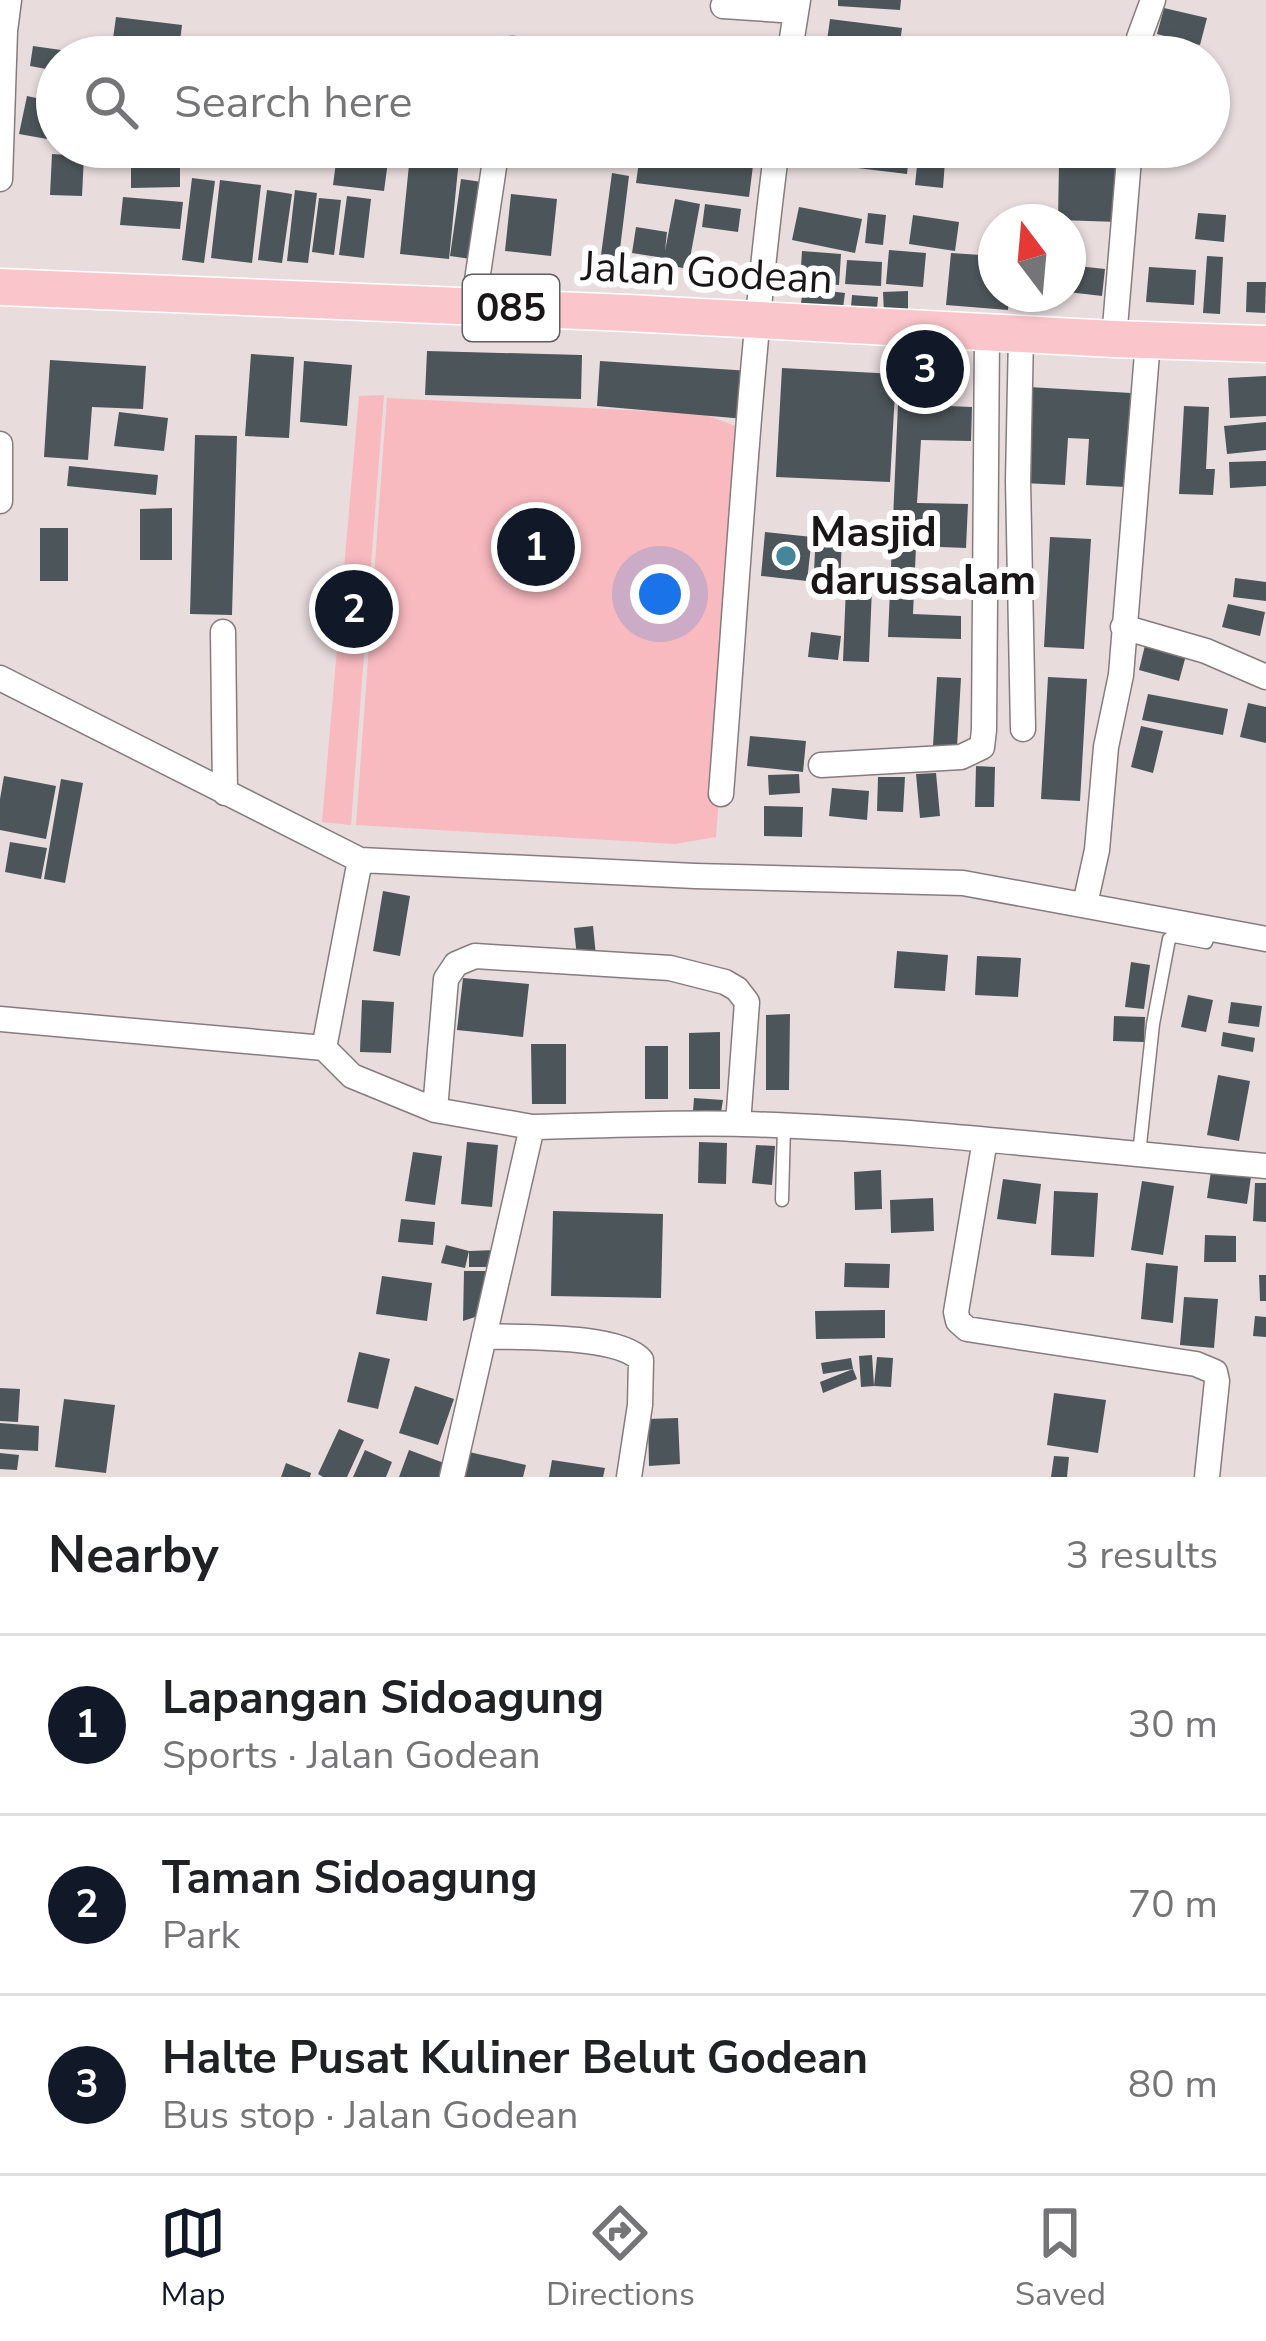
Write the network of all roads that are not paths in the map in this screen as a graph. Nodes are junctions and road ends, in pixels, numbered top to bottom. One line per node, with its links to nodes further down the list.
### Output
1 (9, 0): 5 (street)
2 (1153, 0): 7 (street)
3 (723, 5): 4 (street)
4 (797, 6): 6 (street)
5 (3, 30): 11 (street)
6 (792, 36)
7 (1140, 36)
8 (494, 168): 13 (street)
9 (774, 168): 14 (street)
10 (1130, 168): 16 (street)
11 (0, 179)
12 (0, 287): 13 (main road, Jalan Godean / 085)
13 (473, 307): 14 (main road, Jalan Godean / 085)
14 (755, 321): 15 (main road, Jalan Godean / 085); 27 (street)
15 (1004, 334): 16 (main road, Jalan Godean / 085); 24 (street); 25 (street)
16 (1131, 340): 17 (main road, Jalan Godean / 085); 20 (street)
17 (1266, 344)
18 (0, 443): 19 (street)
19 (0, 501)
20 (1123, 627): 22 (street); 29 (street)
21 (224, 632): 26 (street)
22 (1266, 676)
23 (0, 678): 26 (street)
24 (1023, 729)
25 (821, 765)
26 (224, 794): 28 (street)
27 (721, 794)
28 (360, 860): 29 (street); 33 (street)
29 (1085, 904): 30 (street)
30 (1210, 930): 31 (street); 39 (lane)
31 (1266, 939)
32 (0, 1018): 33 (street)
33 (324, 1048): 34 (street)
34 (435, 1110): 35 (street); 37 (street)
35 (738, 1124): 36 (street); 37 (street)
36 (784, 1126): 38 (street); 41 (lane)
37 (532, 1127): 42 (street)
38 (985, 1140): 39 (street); 45 (street)
39 (1139, 1155): 40 (street)
40 (1266, 1166)
41 (782, 1200)
42 (484, 1336): 43 (street); 44 (street)
43 (452, 1477)
44 (629, 1477)
45 (1207, 1477)

